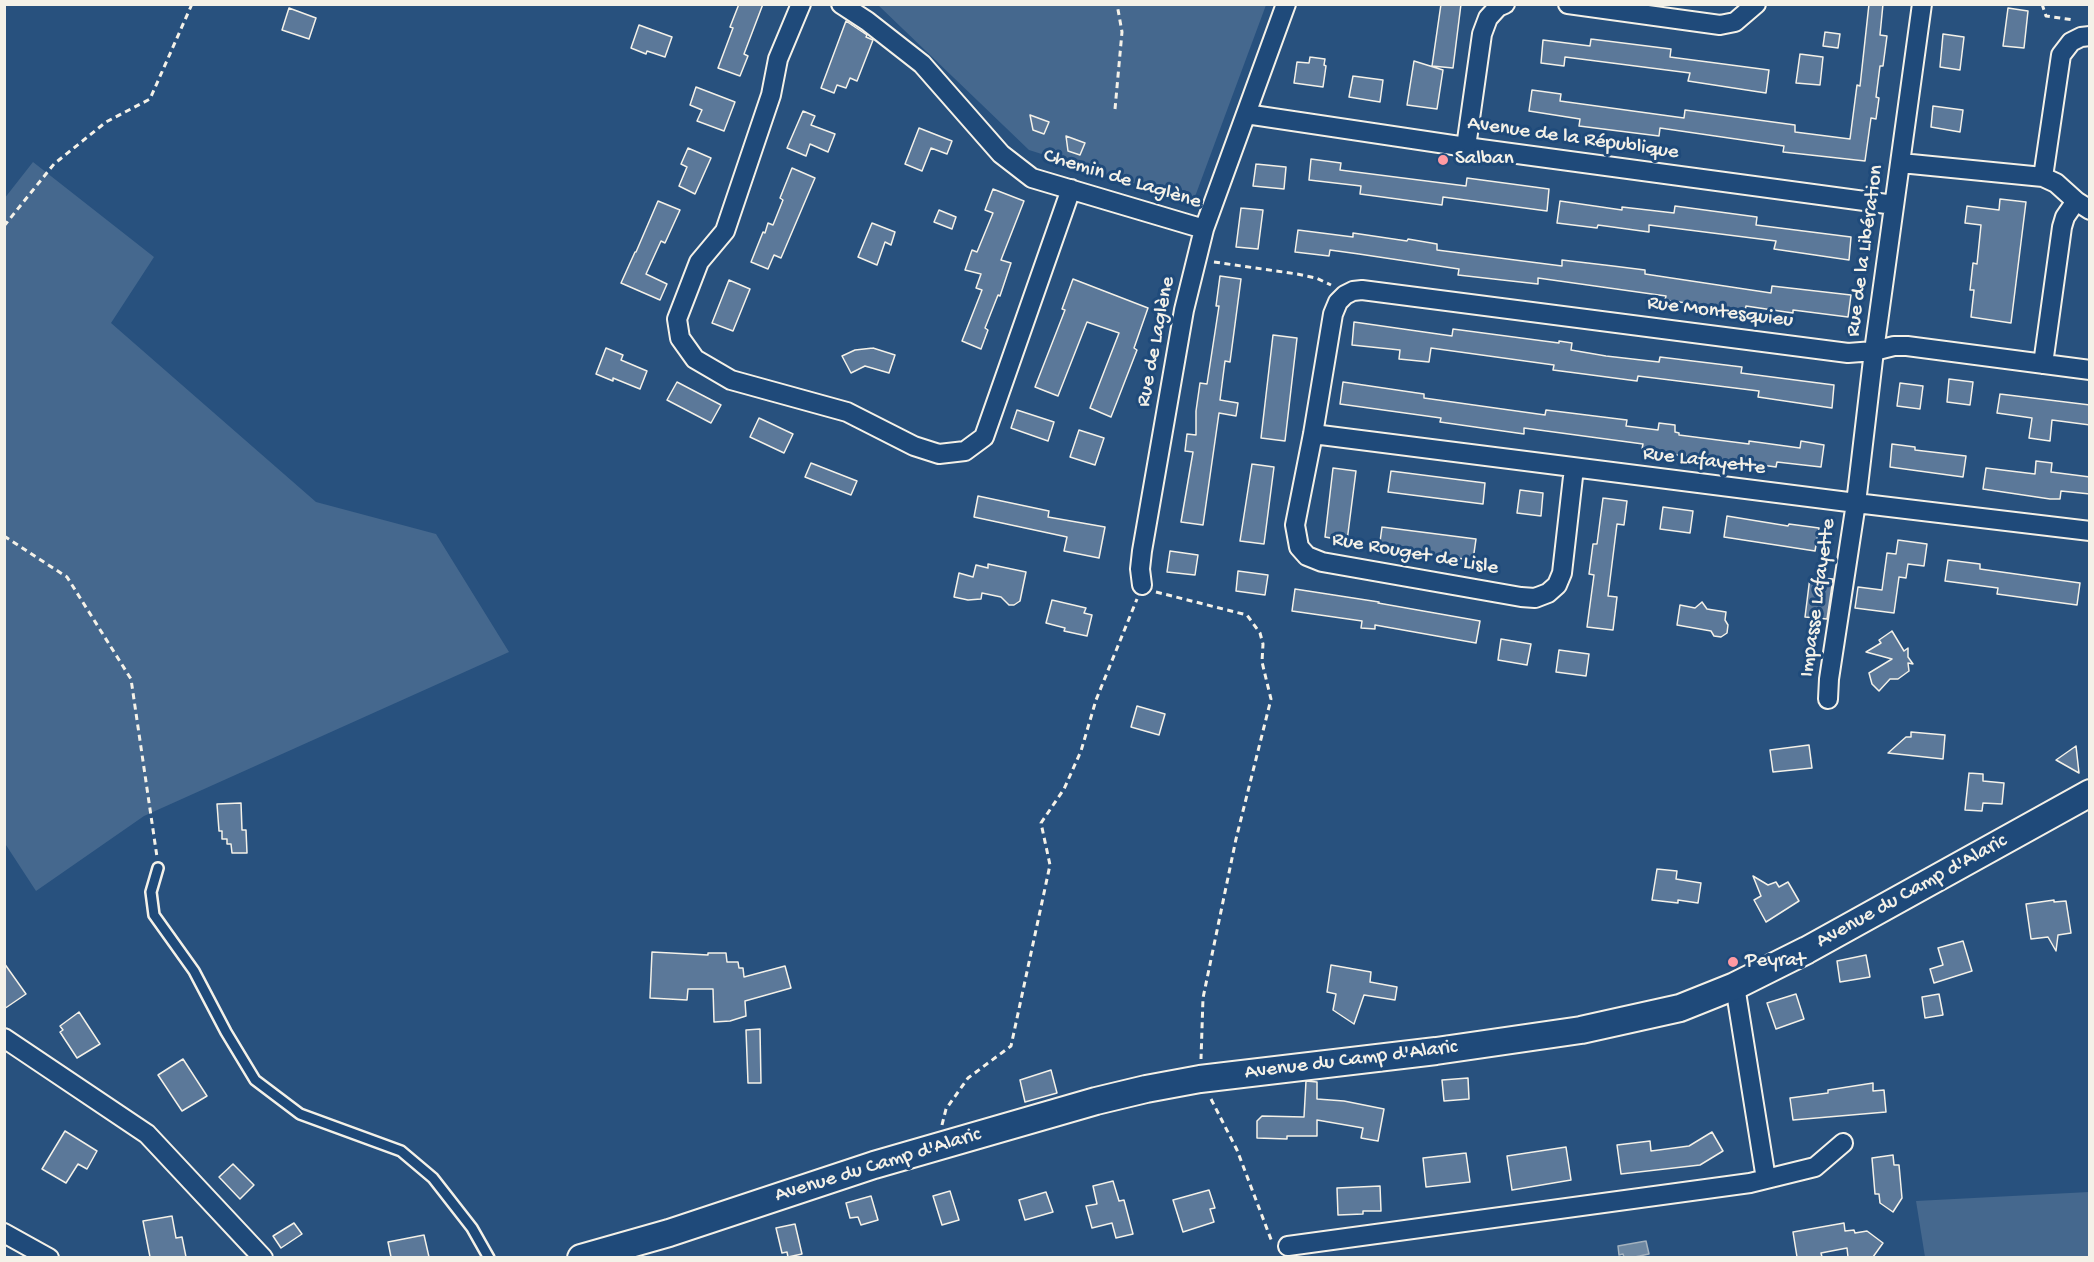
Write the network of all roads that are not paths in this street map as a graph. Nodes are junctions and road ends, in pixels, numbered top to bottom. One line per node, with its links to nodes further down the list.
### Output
1 (801, 4): 13 (street)
2 (841, 4): 13 (street, Chemin de Laglène)
3 (1286, 4): 9 (street, Rue de Laglène)
4 (1504, 4): 10 (street)
5 (1568, 4): 6 (street)
6 (1756, 4)
7 (1922, 4): 11 (street, Rue de la Libération)
8 (2087, 36): 12 (street)
9 (1246, 114): 10 (street, Avenue de la République); 16 (street, Rue de Laglène)
10 (1466, 147): 14 (street, Avenue de la République)
11 (1901, 163): 12 (street); 14 (street, Rue de la Libération)
12 (2043, 177): 15 (street)
13 (1071, 189): 16 (street, Chemin de Laglène)
14 (1894, 205): 18 (street, Rue de la Libération)
15 (2083, 206): 19 (street)
16 (1204, 229): 25 (street, Rue de Laglène)
17 (1345, 295): 18 (street, Rue Montesquieu); 21 (street, Rue Rouget de Lisle)
18 (1874, 351): 19 (street, Rue Montesquieu); 23 (street, Rue de la Libération)
19 (2043, 364): 20 (street, Rue Montesquieu)
20 (2090, 370)
21 (1313, 434): 22 (street, Rue Lafayette); 22 (street, Rue Rouget de Lisle)
22 (1574, 468): 23 (street, Rue Lafayette)
23 (1856, 504): 24 (street, Rue Lafayette); 26 (street, Impasse Lafayette)
24 (2090, 531)
25 (1142, 585)
26 (1828, 699)
27 (2090, 793): 29 (main road, Avenue du Camp d'Alaric)
28 (158, 868): 37 (lane)
29 (1735, 986): 32 (street); 38 (main road, Avenue du Camp d'Alaric)
30 (4, 1038): 36 (street)
31 (1843, 1143): 32 (street)
32 (1766, 1179): 34 (street)
33 (4, 1233): 35 (street)
34 (1281, 1248)
35 (49, 1257)
36 (263, 1257)
37 (489, 1257)
38 (580, 1257)

